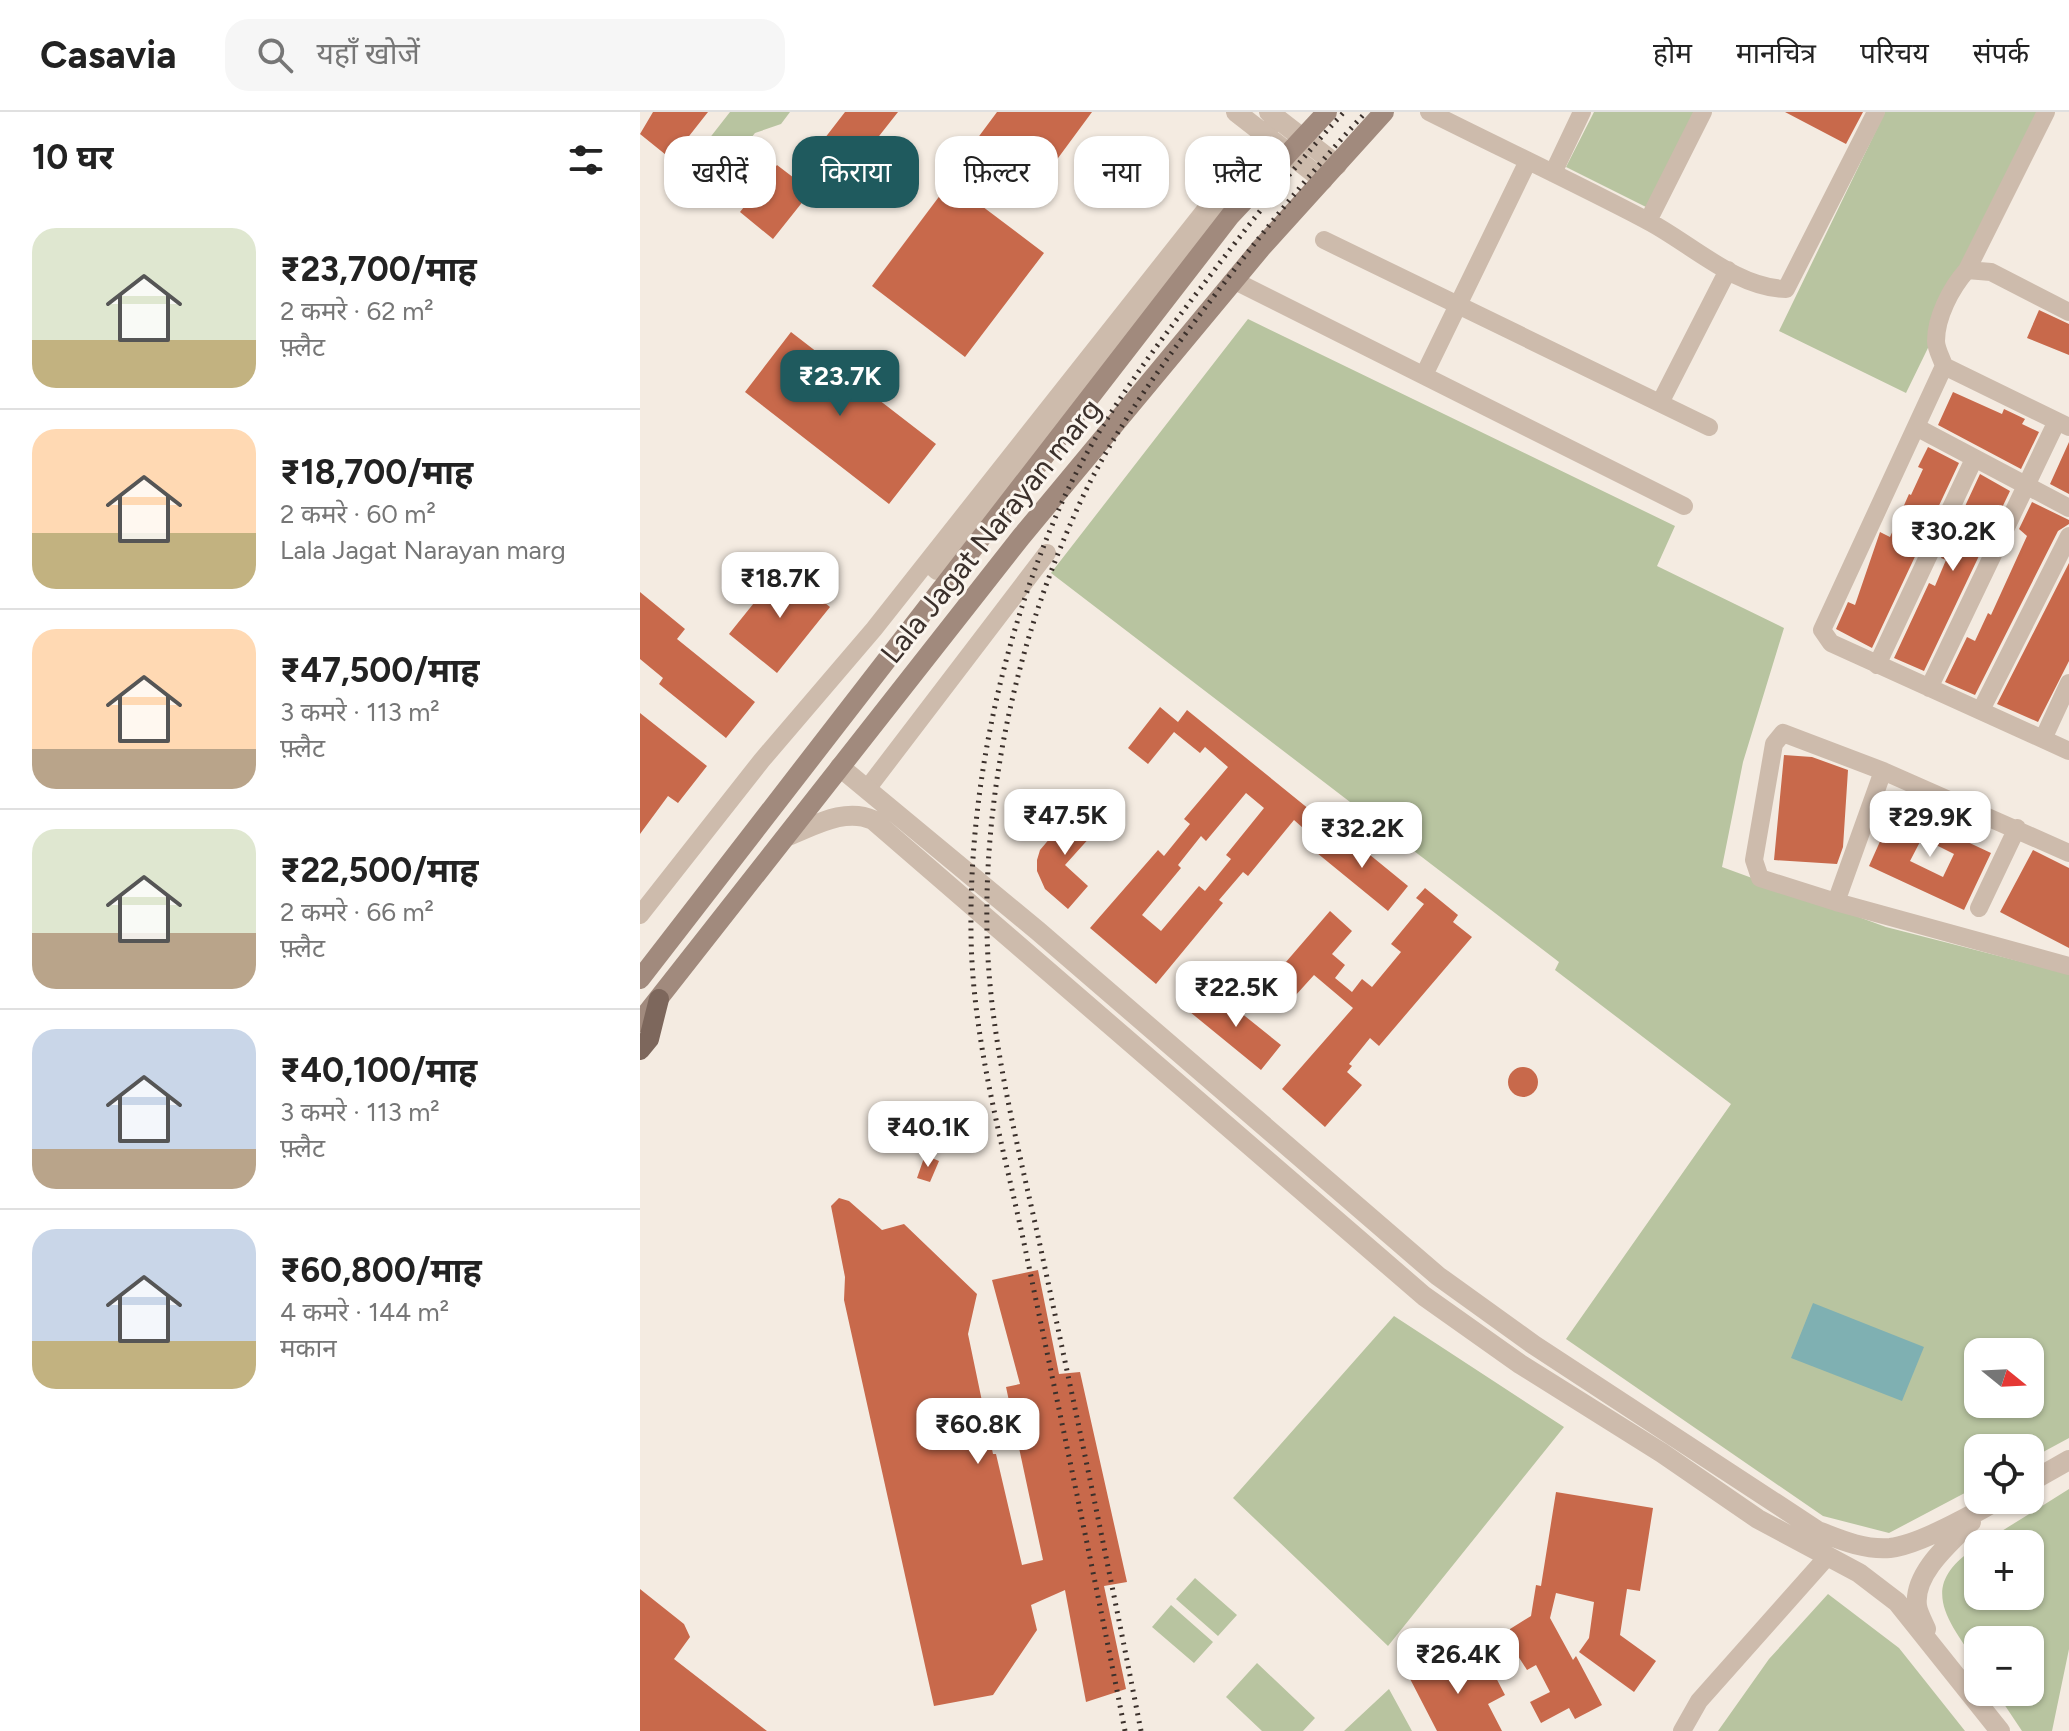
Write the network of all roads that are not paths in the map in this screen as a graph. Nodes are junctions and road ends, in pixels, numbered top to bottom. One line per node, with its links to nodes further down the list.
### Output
1 (1236, 112): 9 (street)
2 (1327, 112): 9 (main road, Lala Jagat Narayan marg)
3 (1384, 112): 11 (main road, Lala Jagat Narayan marg)
4 (1429, 112): 10 (street)
5 (1582, 112): 12 (street)
6 (1703, 112): 13 (street)
7 (1876, 112): 15 (street)
8 (2046, 112): 16 (street)
9 (1279, 133): 11 (street); 22 (main road, Lala Jagat Narayan marg); 48 (street)
10 (1528, 161): 12 (street); 18 (street)
11 (1330, 172): 17 (main road, Lala Jagat Narayan marg)
12 (1553, 173): 13 (street)
13 (1648, 221): 15 (street)
14 (1324, 240): 18 (street)
15 (1728, 270): 23 (street)
16 (1967, 270): 19 (street); 20 (street)
17 (1235, 281): 21 (street); 24 (main road, Lala Jagat Narayan marg)
18 (1458, 305): 21 (street); 23 (street)
19 (2069, 312)
20 (1944, 366): 25 (street); 27 (street)
21 (1424, 375): 30 (street)
22 (1094, 392): 24 (main road); 50 (main road, Lala Jagat Narayan marg)
23 (1660, 403): 26 (street)
24 (1124, 414): 40 (main road, Lala Jagat Narayan marg)
25 (2063, 424): 29 (street)
26 (1709, 427)
27 (1916, 427): 28 (street); 34 (street)
28 (1974, 459): 29 (street); 34 (street)
29 (2025, 484): 31 (street); 36 (street)
30 (1684, 506)
31 (2069, 508)
32 (2069, 536): 37 (street)
33 (1047, 553): 42 (street)
34 (1877, 665): 36 (street)
35 (2069, 683): 38 (street)
36 (1929, 688): 37 (street)
37 (1981, 710): 38 (street)
38 (2043, 739): 39 (street)
39 (2069, 751)
40 (840, 767): 42 (street); 44 (main road, Lala Jagat Narayan marg)
41 (1883, 771): 43 (street); 46 (street); 46 (street)
42 (867, 789): 54 (street)
43 (2017, 828): 45 (street); 47 (street)
44 (788, 836): 51 (main road, Lala Jagat Narayan marg); 55 (street)
45 (2069, 853)
46 (1836, 902): 49 (street)
47 (1979, 908)
48 (640, 915)
49 (2069, 966)
50 (640, 979)
51 (659, 999): 52 (main road, Lala Jagat Narayan marg); 53 (main road)
52 (640, 1022)
53 (640, 1050)
54 (1334, 1187): 55 (street); 56 (street)
55 (1319, 1205): 56 (street)
56 (1668, 1444): 59 (street); 61 (street)
57 (2067, 1462): 58 (street)
58 (2044, 1474)
59 (1973, 1514)
60 (1981, 1514): 62 (street)
61 (1827, 1557): 62 (street); 63 (street)
62 (1935, 1652): 64 (street)
63 (1682, 1731)
64 (2000, 1731)

